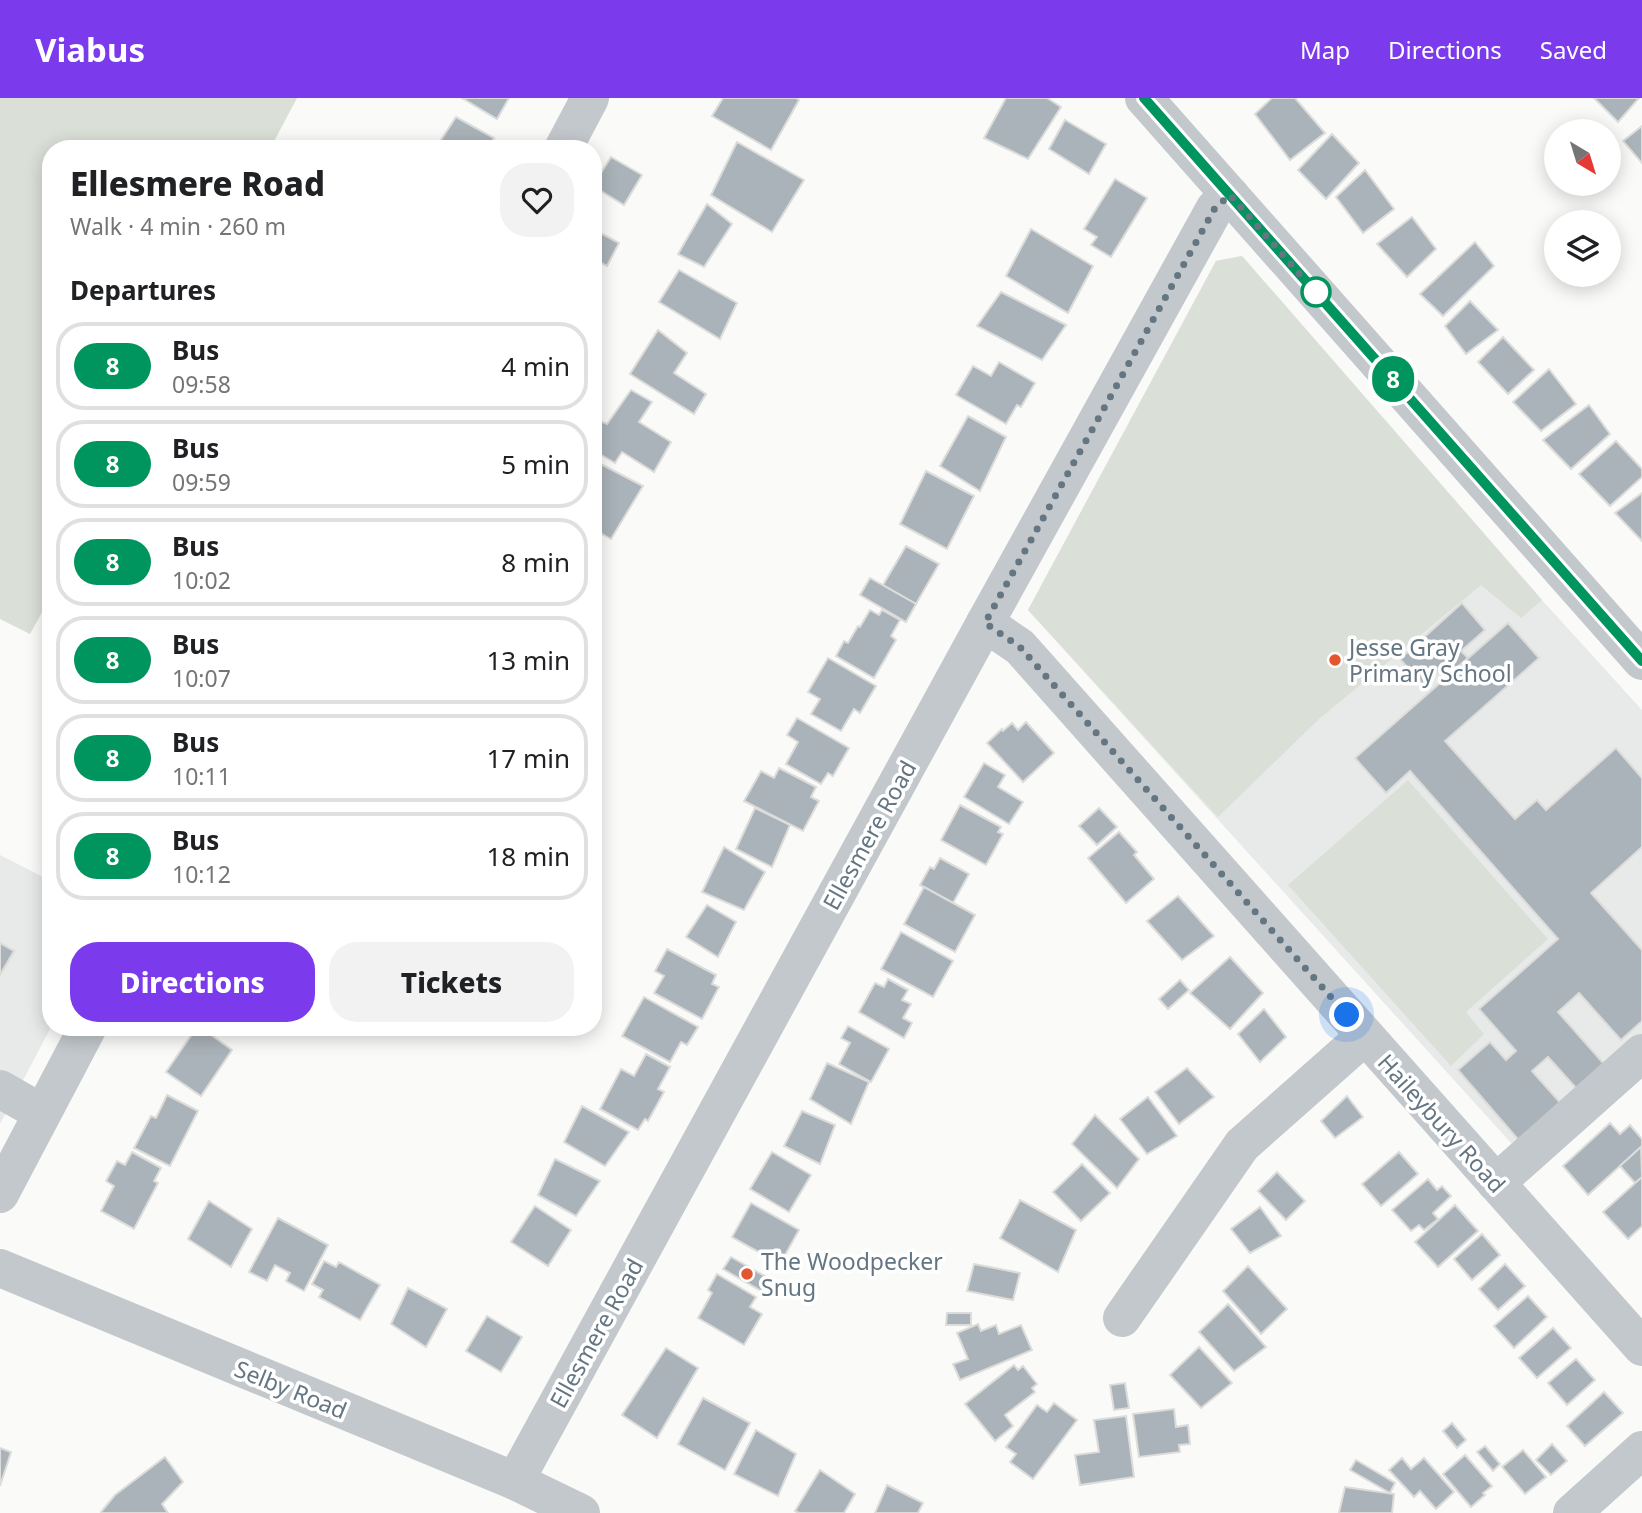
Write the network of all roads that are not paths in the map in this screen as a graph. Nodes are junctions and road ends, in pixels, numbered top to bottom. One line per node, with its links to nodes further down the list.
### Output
1 (590, 98): 3 (street)
2 (1144, 98): 4 (street)
3 (568, 140)
4 (1230, 195): 5 (street, Ellesmere Road); 6 (street)
5 (985, 623): 8 (street, Haileybury Road); 18 (street, Ellesmere Road)
6 (1642, 661)
7 (83, 1036): 11 (street)
8 (1365, 1036): 12 (street, Haileybury Road); 15 (street)
9 (1642, 1053): 12 (street)
10 (0, 1089): 11 (street)
11 (42, 1114): 13 (street)
12 (1496, 1183): 16 (street, Haileybury Road)
13 (0, 1194)
14 (0, 1268): 18 (street, Selby Road)
15 (1122, 1318)
16 (1642, 1348)
17 (1642, 1450): 20 (street)
18 (514, 1481): 19 (street, Selby Road)
19 (581, 1513)
20 (1572, 1513)

